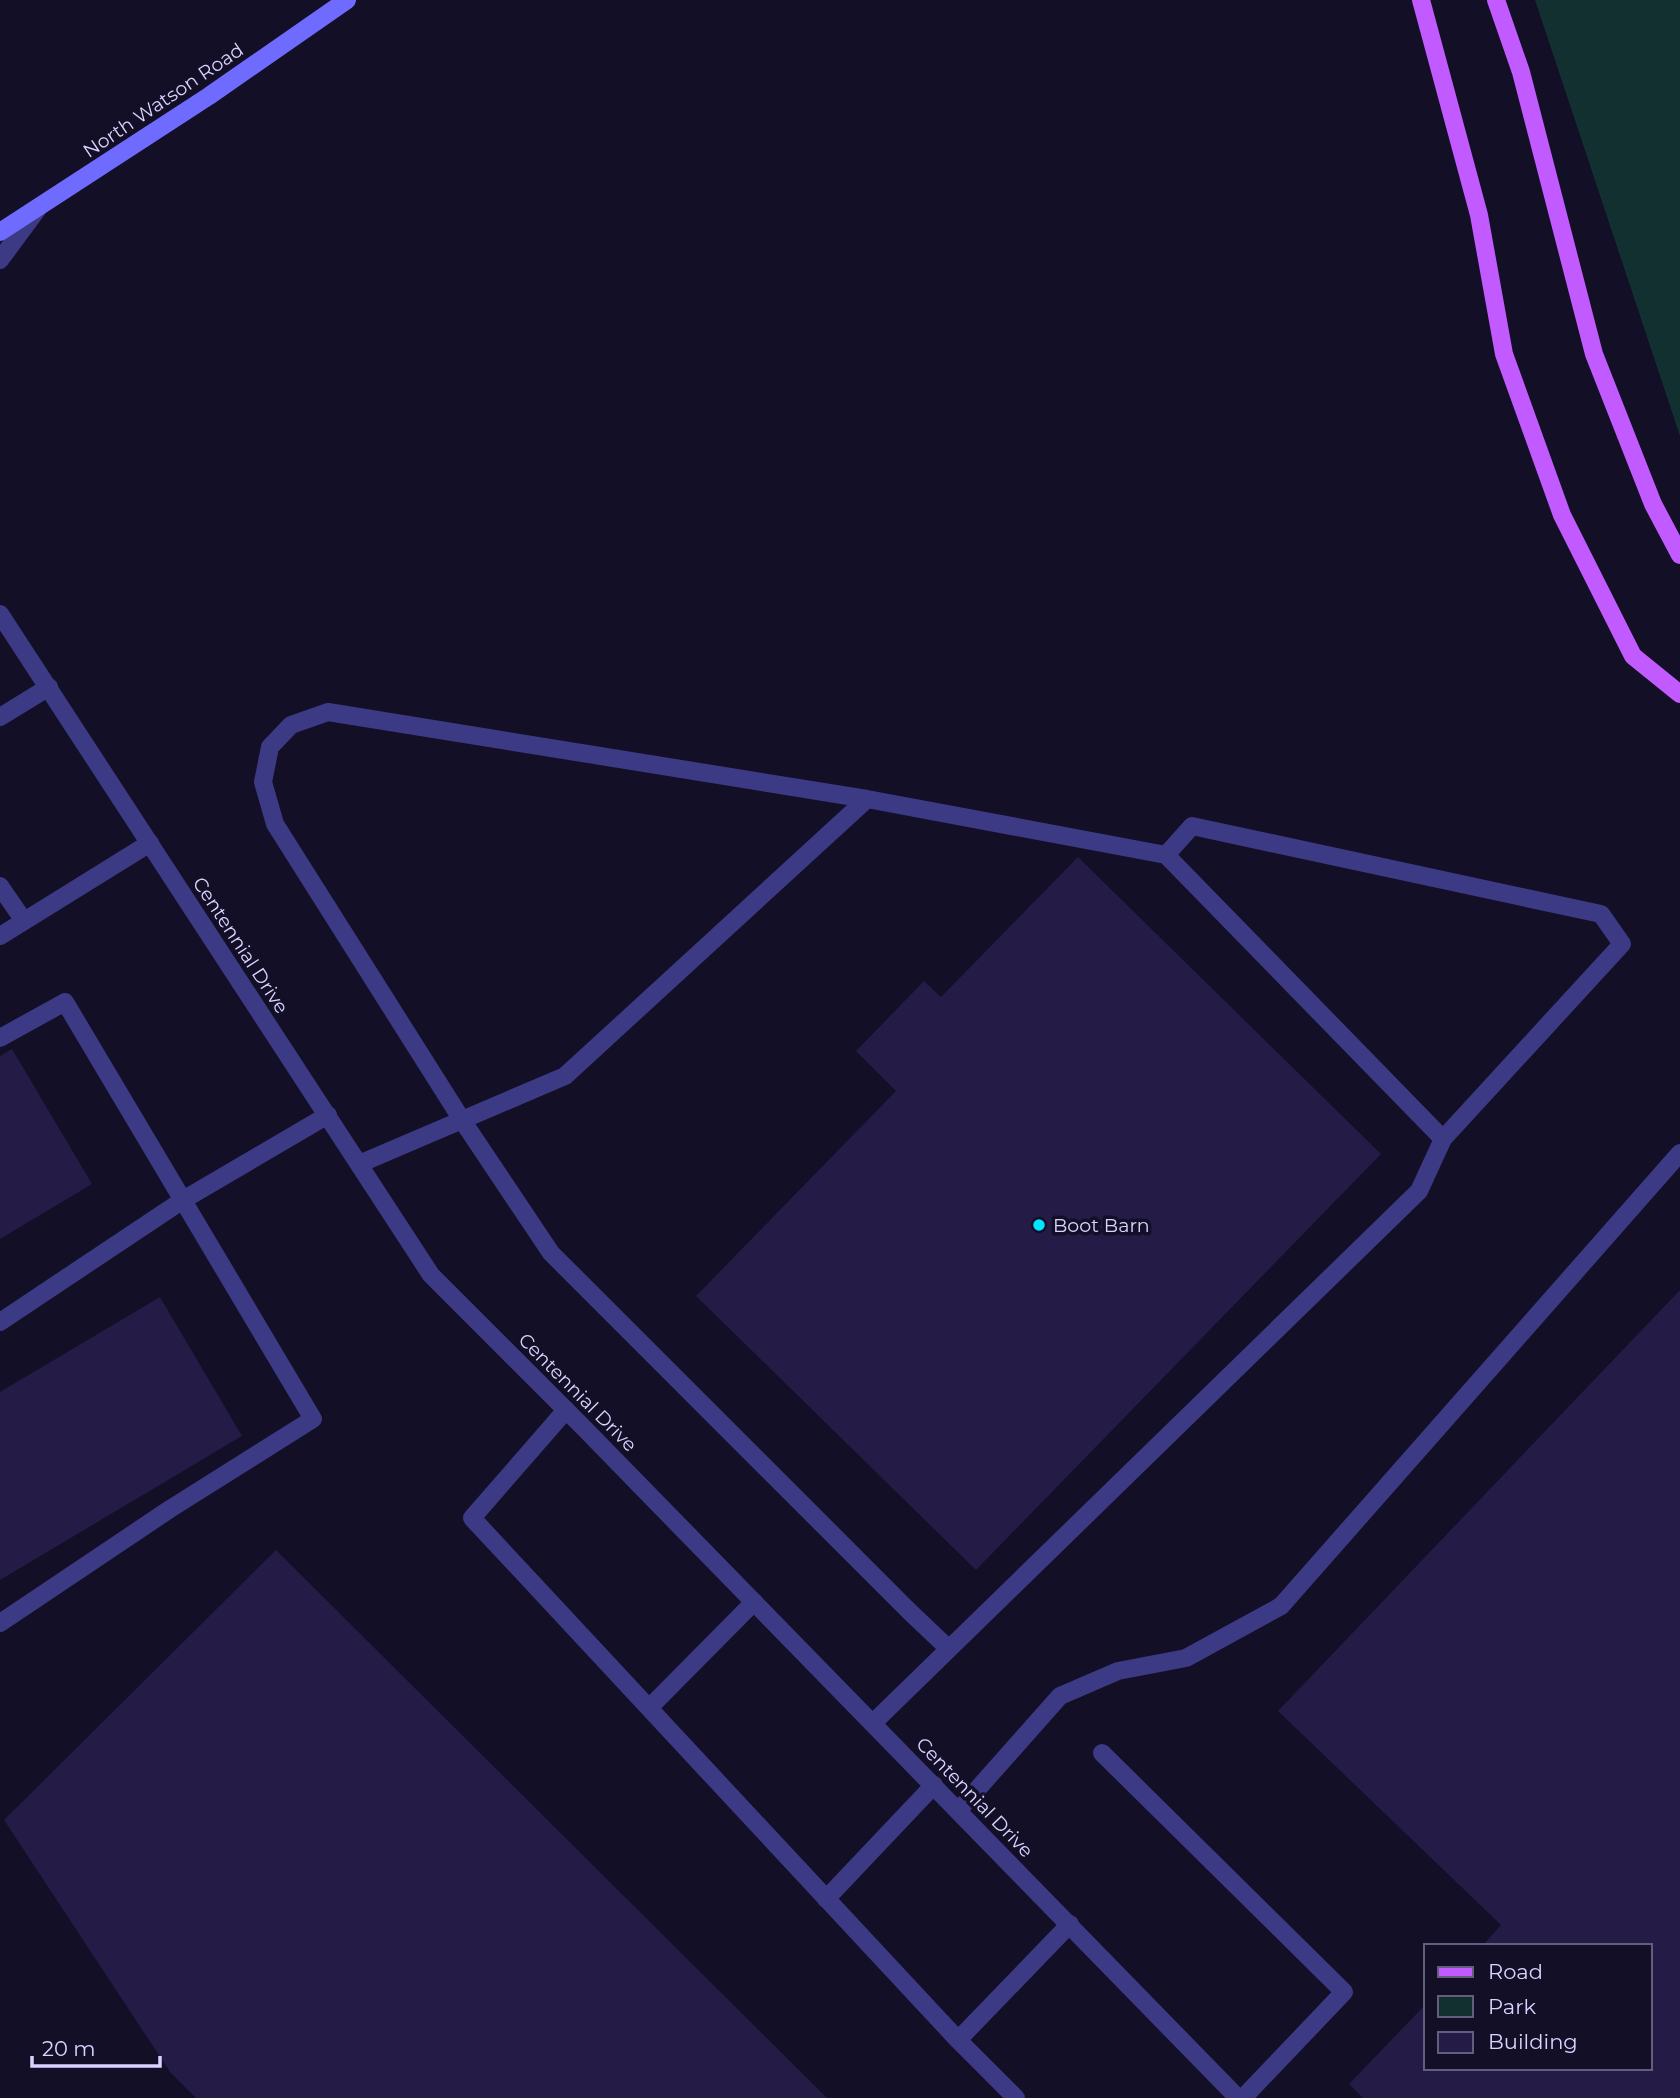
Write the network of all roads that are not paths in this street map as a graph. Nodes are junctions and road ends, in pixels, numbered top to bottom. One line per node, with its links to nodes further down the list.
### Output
1 (347, 0): 4 (main road, North Watson Road)
2 (1421, 0): 11 (main road)
3 (1496, 0): 7 (main road)
4 (37, 209): 5 (main road, North Watson Road); 6 (street)
5 (0, 232)
6 (0, 260)
7 (1680, 555)
8 (0, 604): 9 (street, Centennial Drive)
9 (3, 617): 10 (street, Centennial Drive)
10 (49, 687): 12 (street); 14 (street, Centennial Drive)
11 (1680, 694)
12 (0, 717)
13 (867, 799): 15 (street); 21 (street); 21 (street)
14 (150, 843): 17 (street); 20 (street, Centennial Drive)
15 (1166, 855): 22 (street); 22 (street)
16 (0, 886): 17 (street)
17 (24, 921): 18 (street)
18 (0, 936)
19 (0, 1038): 25 (street)
20 (328, 1115): 24 (street, Centennial Drive); 25 (street)
21 (462, 1120): 24 (street); 30 (street)
22 (1442, 1140): 30 (street)
23 (1680, 1153): 35 (street)
24 (359, 1164): 27 (street, Centennial Drive)
25 (183, 1200): 26 (street); 29 (street)
26 (0, 1322)
27 (566, 1410): 28 (street, Centennial Drive); 31 (street)
28 (754, 1602): 31 (street); 32 (street, Centennial Drive)
29 (0, 1623)
30 (949, 1648): 32 (street)
31 (649, 1708): 36 (street)
32 (873, 1723): 34 (street, Centennial Drive)
33 (1102, 1753): 40 (street)
34 (934, 1785): 35 (street, Centennial Drive); 36 (street)
35 (958, 1811): 37 (street, Centennial Drive)
36 (826, 1899): 38 (street)
37 (1070, 1924): 38 (street); 40 (street, Centennial Drive)
38 (958, 2040): 39 (street)
39 (1016, 2098)
40 (1241, 2098)

